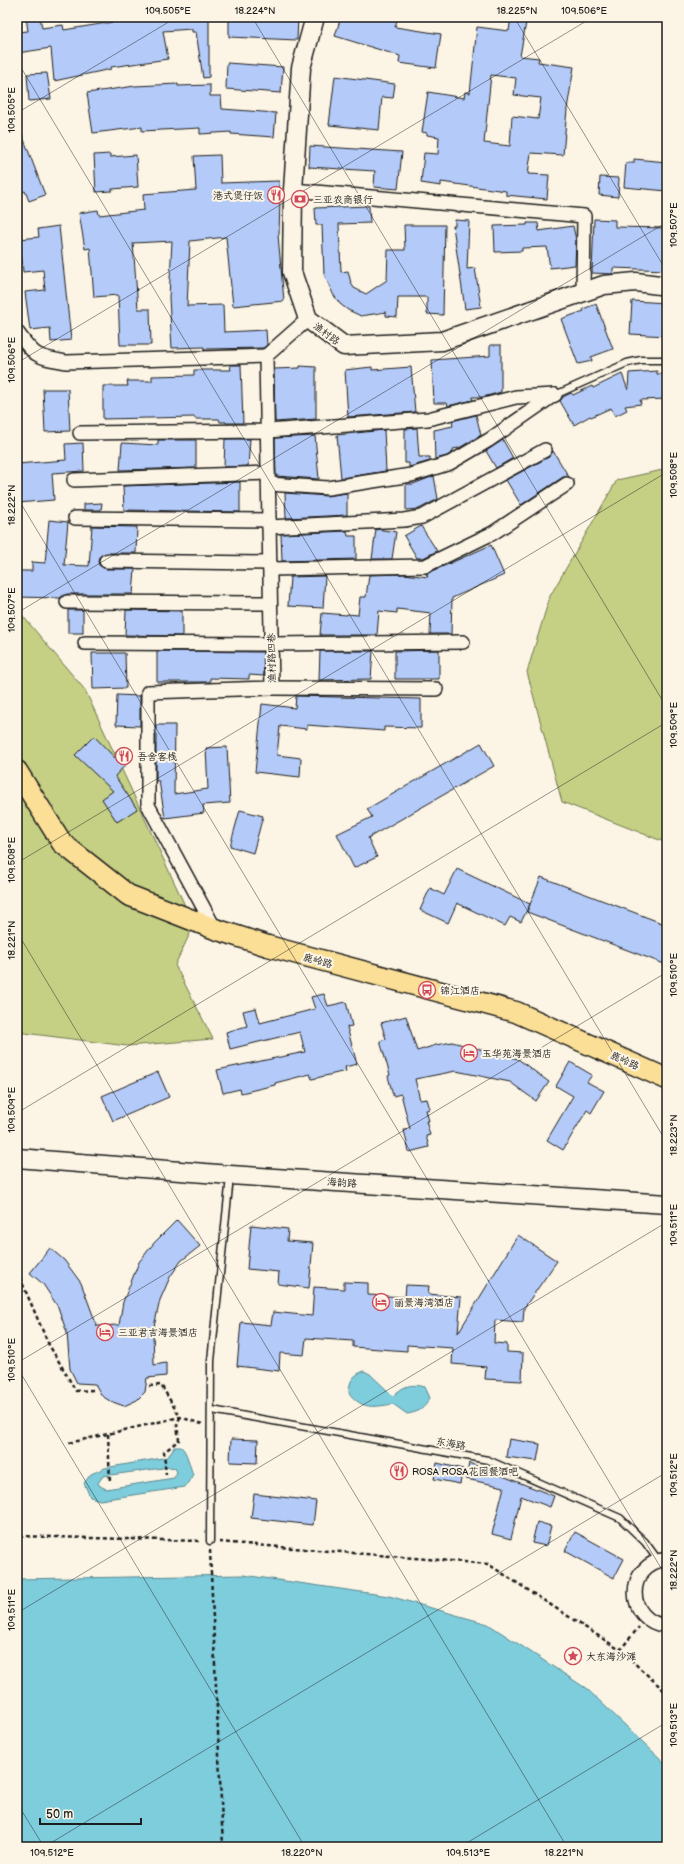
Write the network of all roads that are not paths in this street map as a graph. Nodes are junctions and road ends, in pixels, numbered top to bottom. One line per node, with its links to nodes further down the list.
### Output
1 (315, 17): 2 (street, 渔村路)
2 (293, 190): 4 (street); 5 (street, 渔村路)
3 (667, 286): 4 (street, 渔村路)
4 (583, 292): 5 (street, 渔村路)
5 (308, 319): 7 (street)
6 (17, 332): 7 (street)
7 (266, 356): 10 (street, 渔村路四巷)
8 (667, 360): 9 (lane)
9 (555, 395): 10 (street); 13 (street)
10 (268, 431): 11 (street); 13 (street, 渔村路四巷)
11 (80, 433)
12 (545, 450): 17 (street)
13 (268, 478): 14 (street); 17 (street, 渔村路四巷)
14 (74, 480)
15 (567, 484): 19 (street)
16 (75, 518): 17 (street)
17 (269, 523): 19 (street, 渔村路四巷)
18 (106, 561): 19 (street)
19 (270, 566): 21 (street, 渔村路四巷)
20 (67, 602): 21 (street)
21 (270, 603): 24 (street, 渔村路四巷)
22 (463, 642): 24 (street)
23 (85, 643): 24 (street)
24 (271, 644): 25 (street, 渔村路四巷)
25 (272, 688): 26 (street); 28 (street, 渔村路四巷)
26 (436, 689)
27 (17, 771): 28 (main road, 鹿岭路)
28 (215, 929): 29 (main road, 鹿岭路)
29 (667, 1079)
30 (17, 1158): 31 (street, 海韵路)
31 (230, 1175): 32 (street, 海韵路); 33 (lane)
32 (667, 1204)
33 (212, 1410): 34 (lane); 35 (lane, 东海路)
34 (210, 1541)
35 (663, 1560): 36 (street)
36 (667, 1626)

